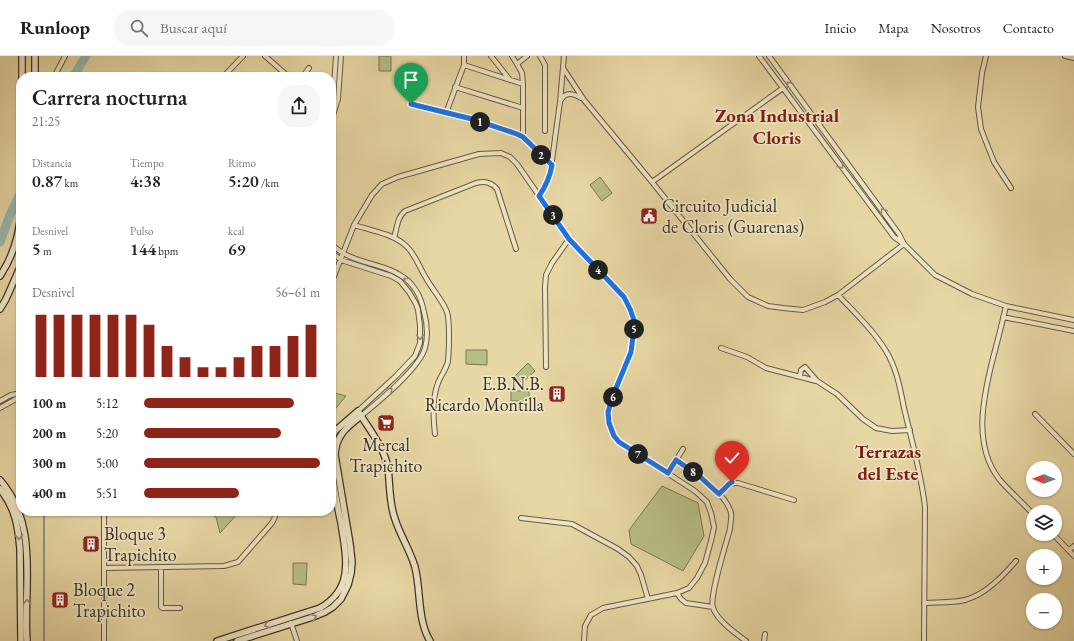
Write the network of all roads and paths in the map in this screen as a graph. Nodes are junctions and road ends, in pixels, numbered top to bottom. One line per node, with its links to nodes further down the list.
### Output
1 (22, 56): 23 (street)
2 (35, 56): 24 (street)
3 (65, 56): 25 (street)
4 (265, 56): 27 (street)
5 (336, 56): 29 (street)
6 (341, 56): 37 (street)
7 (464, 56): 20 (street)
8 (491, 56): 30 (street)
9 (512, 56): 19 (street)
10 (527, 56): 19 (street)
11 (540, 56): 40 (street)
12 (564, 56): 22 (street)
13 (759, 56): 33 (street)
14 (769, 56): 50 (street, one-way to 14)
15 (986, 56): 44 (street)
16 (1065, 56): 18 (street)
17 (239, 57): 26 (street)
18 (1074, 58)
19 (518, 64): 31 (street)
20 (464, 65): 30 (street); 32 (street)
21 (309, 68): 28 (street)
22 (563, 68): 34 (street); 35 (street)
23 (22, 72)
24 (35, 72)
25 (57, 72)
26 (227, 72)
27 (283, 72)
28 (306, 72)
29 (335, 72)
30 (510, 80): 31 (street)
31 (523, 84): 38 (street)
32 (455, 87): 38 (street); 39 (street)
33 (783, 88): 43 (street); 50 (street, one-way to 50)
34 (584, 100): 35 (street); 43 (street)
35 (560, 102): 42 (street)
36 (411, 104): 39 (street)
37 (336, 106)
38 (523, 108): 41 (street)
39 (446, 113): 41 (street)
40 (545, 131)
41 (523, 137): 42 (street)
42 (552, 165): 45 (street)
43 (652, 182): 59 (street)
44 (1011, 188)
45 (539, 196): 46 (street); 48 (street)
46 (354, 225): 47 (street); 53 (street)
47 (394, 238): 52 (street); 77 (street)
48 (569, 239): 66 (street); 83 (street)
49 (16, 244): 57 (street)
50 (904, 244): 59 (street); 60 (street)
51 (336, 248): 53 (street)
52 (516, 249)
53 (343, 253): 55 (street); 73 (street, one-way to 53)
54 (336, 256): 55 (street)
55 (341, 260): 56 (street); 73 (street, one-way to 73)
56 (336, 272)
57 (0, 276)
58 (16, 276): 61 (street)
59 (838, 295): 76 (street)
60 (1006, 306): 62 (street); 63 (street)
61 (0, 310)
62 (1003, 316): 64 (street); 90 (street)
63 (1074, 320)
64 (1074, 331)
65 (721, 348): 67 (street)
66 (546, 367)
67 (800, 376): 68 (street); 68 (street)
68 (817, 381): 76 (street)
69 (16, 394): 71 (street)
70 (16, 399): 72 (street)
71 (0, 401)
72 (0, 408)
73 (360, 414): 75 (street); 78 (street, one-way to 73); 116 (street)
74 (1035, 414): 80 (street)
75 (336, 430)
76 (910, 430): 104 (street)
77 (435, 434)
78 (336, 444)
79 (683, 449): 81 (street)
80 (1074, 454)
81 (676, 460): 83 (street); 86 (street)
82 (336, 461): 108 (street, one-way to 82)
83 (668, 473): 102 (street)
84 (0, 480): 89 (street, one-way to 84)
85 (0, 489): 110 (street, one-way to 110)
86 (719, 494): 88 (street); 105 (street)
87 (336, 497): 107 (street)
88 (794, 500)
89 (16, 504)
90 (1026, 507)
91 (21, 516): 111 (street, one-way to 91)
92 (104, 516): 100 (street)
93 (275, 516): 101 (street)
94 (521, 518): 103 (street)
95 (1060, 541): 97 (street)
96 (1074, 546): 97 (street)
97 (1069, 550): 98 (street)
98 (1074, 556)
99 (1016, 561): 104 (street)
100 (104, 568): 101 (street); 112 (street)
101 (161, 568): 106 (street)
102 (677, 593): 103 (street); 105 (street)
103 (648, 599): 117 (street)
104 (924, 603): 120 (street)
105 (712, 607): 118 (street)
106 (180, 608)
107 (289, 618): 108 (street); 113 (street, one-way to 113)
108 (291, 625): 114 (street); 115 (street)
109 (765, 634): 119 (street)
110 (21, 641)
111 (27, 641)
112 (104, 641)
113 (217, 641)
114 (237, 641)
115 (297, 641)
116 (430, 641)
117 (584, 641)
118 (746, 641)
119 (764, 641)
120 (924, 641)

